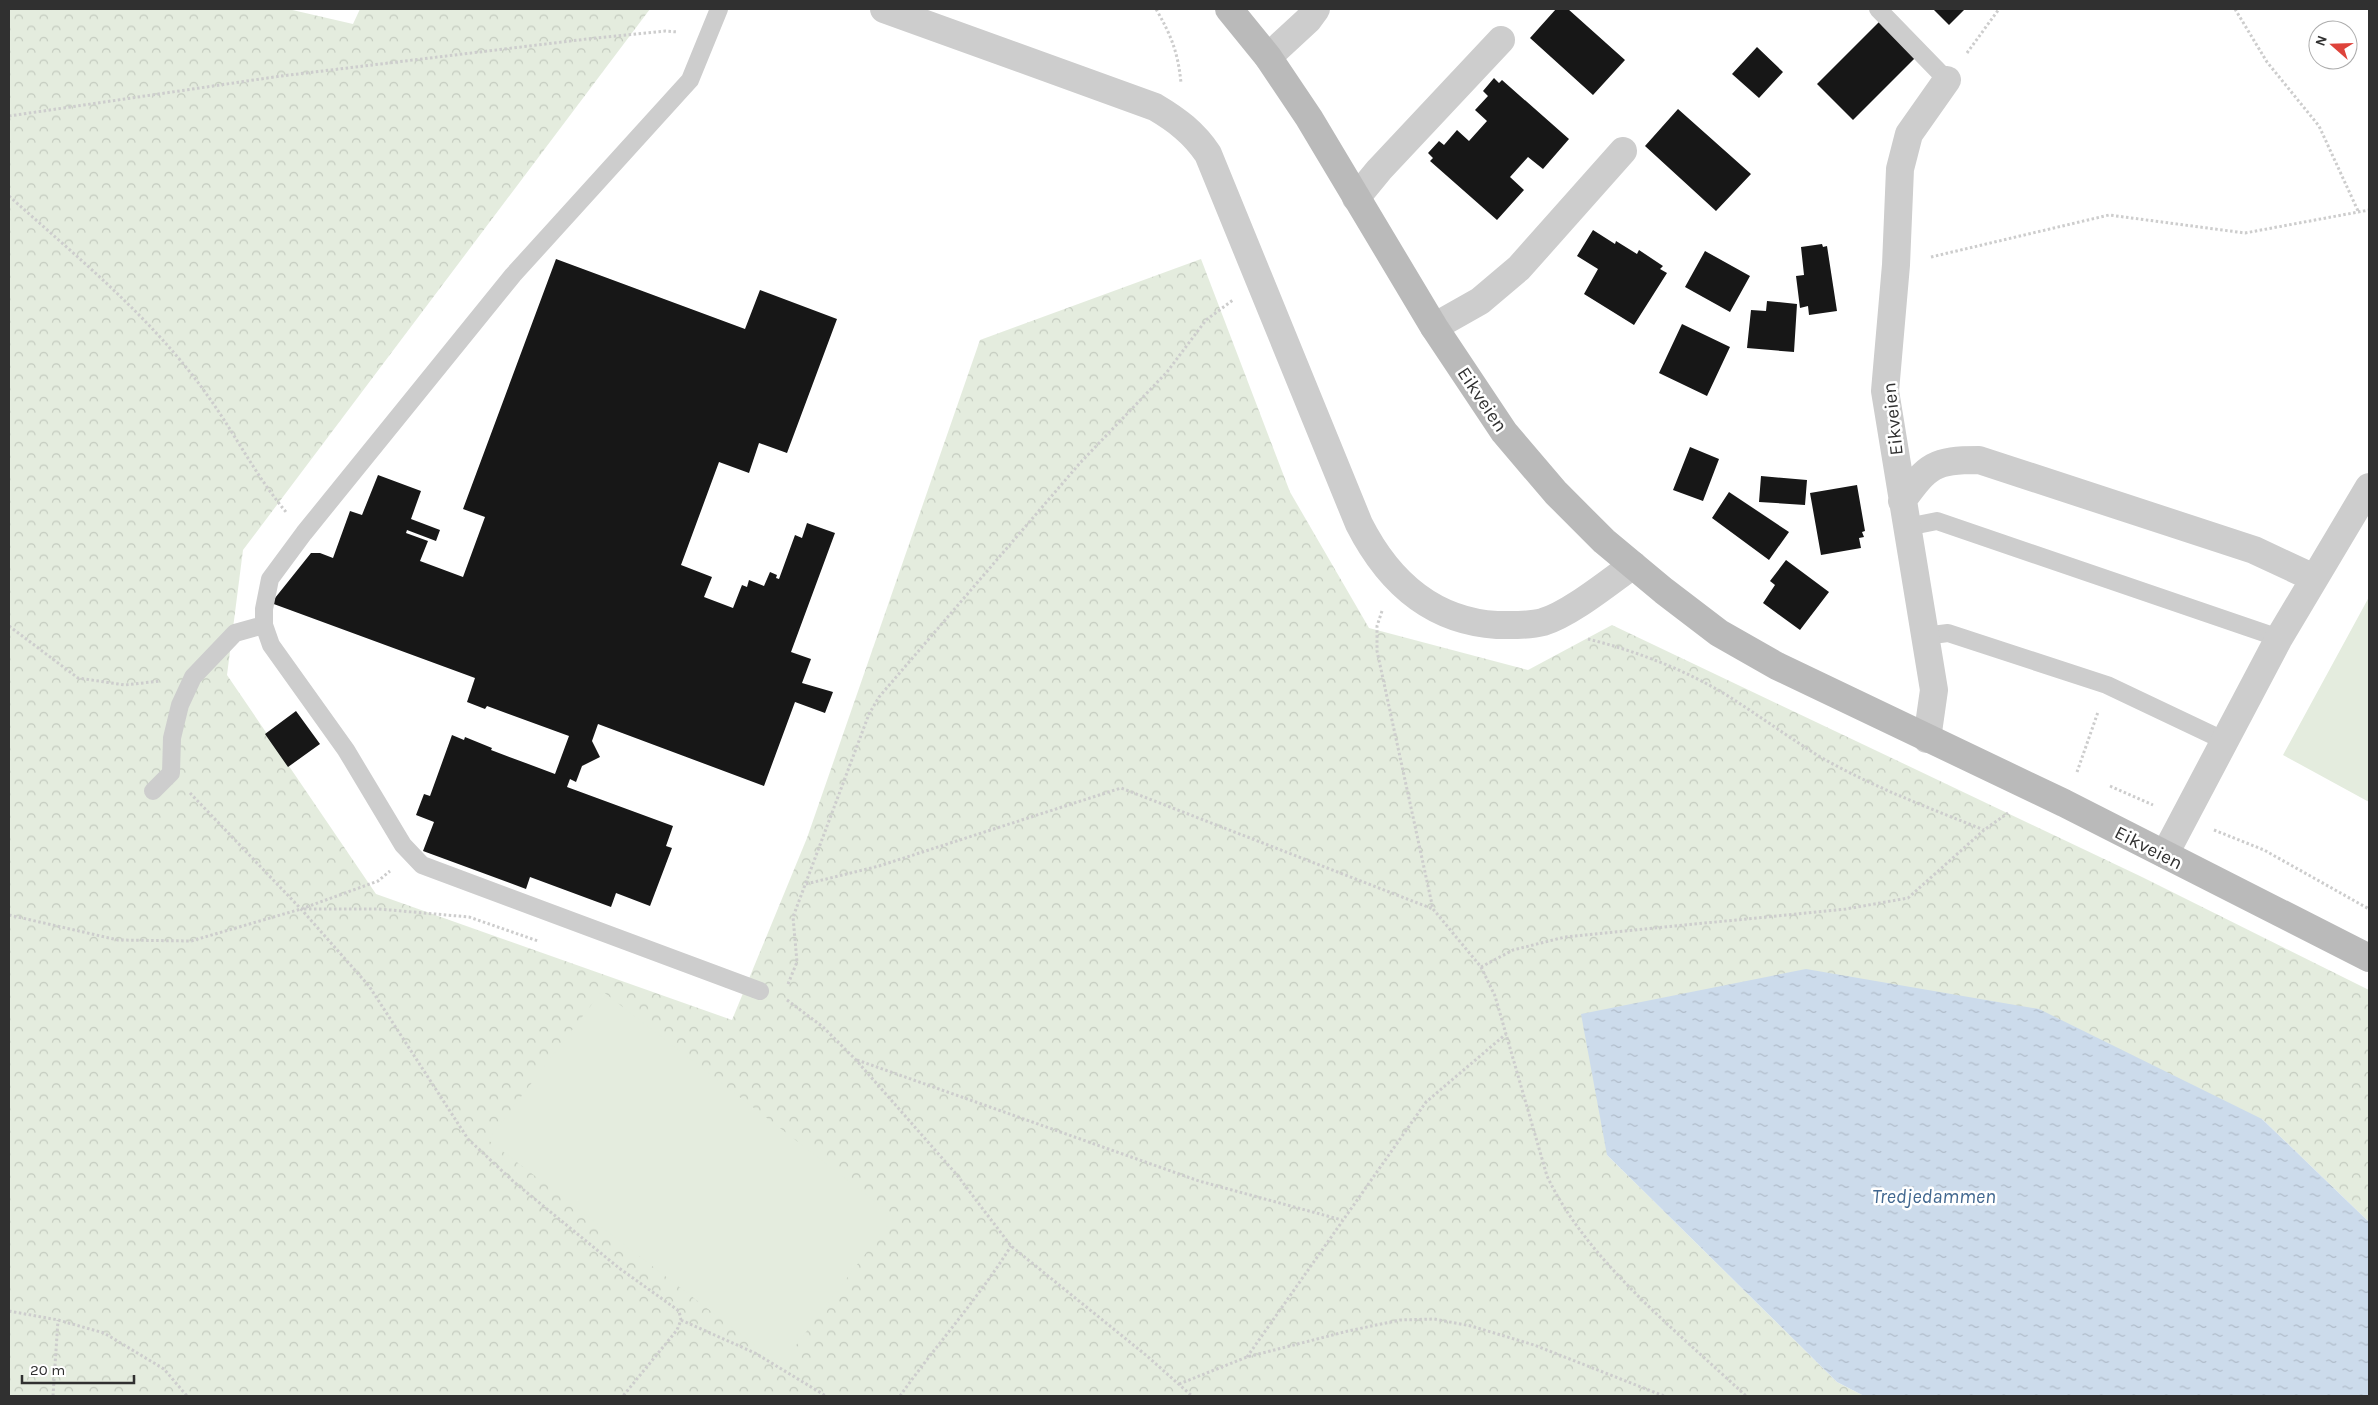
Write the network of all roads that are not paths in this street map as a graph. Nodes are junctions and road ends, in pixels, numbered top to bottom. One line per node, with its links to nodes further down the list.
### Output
1 (719, 9): 17 (lane)
2 (884, 9): 15 (street)
3 (1229, 9): 7 (main road, Eikveien)
4 (1316, 9): 7 (street)
5 (1878, 9): 8 (lane)
6 (1501, 40): 10 (street)
7 (1268, 57): 10 (main road, Eikveien)
8 (1947, 80): 13 (street, Eikveien)
9 (1623, 151): 11 (street)
10 (1356, 198): 11 (main road, Eikveien)
11 (1434, 327): 15 (main road, Eikveien)
12 (2369, 487): 16 (street)
13 (1902, 501): 14 (street, Eikveien); 16 (street)
14 (1907, 527): 18 (street, Eikveien); 19 (lane)
15 (1633, 565): 20 (main road, Eikveien)
16 (2314, 578): 19 (street)
17 (264, 625): 22 (lane); 25 (lane)
18 (1924, 636): 20 (street, Eikveien); 21 (lane)
19 (2279, 638): 21 (street)
20 (1927, 739): 23 (main road, Eikveien)
21 (2225, 740): 23 (street)
22 (153, 791)
23 (2165, 854): 24 (main road, Eikveien)
24 (2369, 958)
25 (760, 991)

